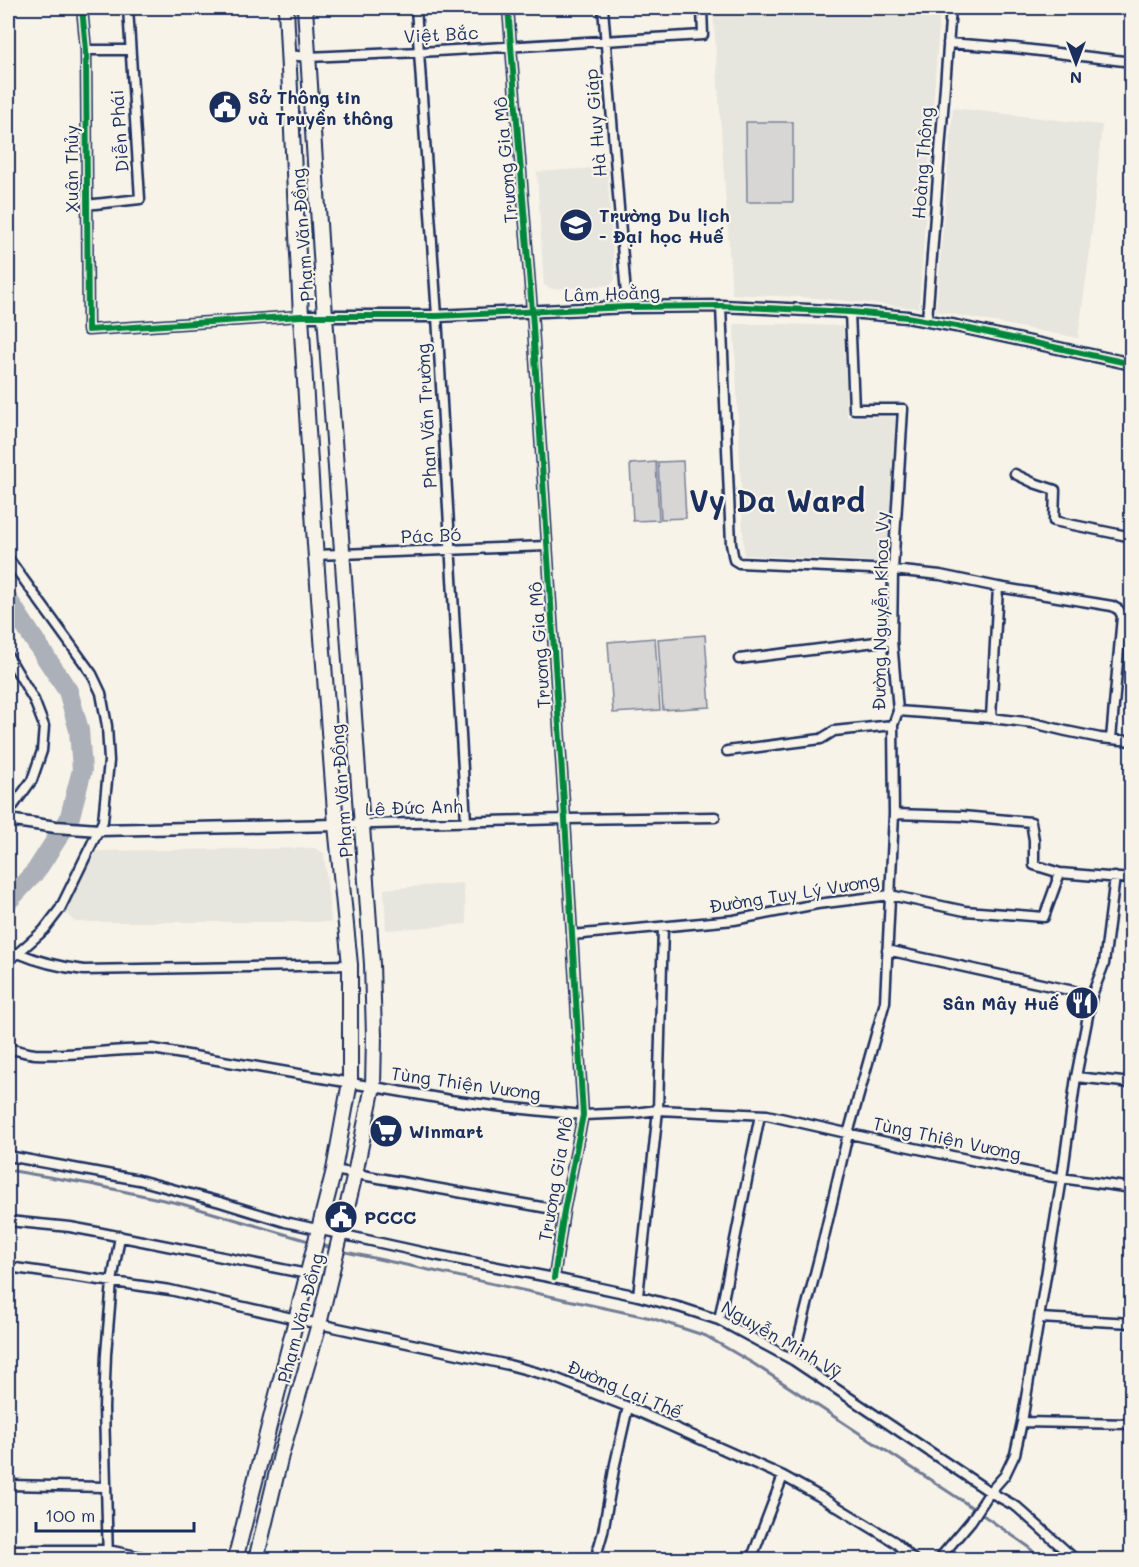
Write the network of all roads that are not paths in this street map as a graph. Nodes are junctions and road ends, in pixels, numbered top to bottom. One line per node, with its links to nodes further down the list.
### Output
1 (81, 8): 13 (street, Xuân Thủy)
2 (129, 8): 14 (street, Diễn Phái)
3 (286, 8): 16 (main road, Phạm Văn Đồng)
4 (305, 8): 17 (main road, Phạm Văn Đồng)
5 (416, 8): 15 (street, Phan Văn Trường)
6 (508, 8): 12 (street, Trương Gia Mô)
7 (603, 8): 10 (street, Hà Huy Giáp)
8 (702, 8): 10 (street, Việt Bắc)
9 (951, 8): 11 (street, Hoàng Thông)
10 (605, 41): 12 (street, Việt Bắc); 21 (street, Hà Huy Giáp)
11 (948, 43): 18 (street); 27 (street, Hoàng Thông)
12 (511, 46): 15 (street, Việt Bắc); 22 (street, Trương Gia Mô)
13 (86, 50): 14 (street); 19 (street, Xuân Thủy)
14 (130, 50): 19 (street, Diễn Phái)
15 (420, 52): 17 (street, Việt Bắc); 26 (street, Phan Văn Trường)
16 (288, 54): 17 (street, Việt Bắc); 24 (main road, Phạm Văn Đồng)
17 (308, 57): 25 (main road, Phạm Văn Đồng)
18 (1131, 62)
19 (86, 205): 28 (street, Xuân Thủy)
20 (721, 306): 21 (street, Lâm Hoằng); 23 (street, Lâm Hoằng); 37 (street)
21 (627, 307): 22 (street, Lâm Hoằng)
22 (532, 311): 26 (street, Lâm Hoằng); 32 (street, Trương Gia Mô)
23 (850, 312): 27 (street, Lâm Hoằng); 37 (street, Đường Nguyễn Khoa Vy)
24 (301, 316): 25 (street, Lâm Hoằng); 28 (street, Lâm Hoằng); 35 (main road, Phạm Văn Đồng)
25 (325, 316): 26 (street, Lâm Hoằng); 34 (main road, Phạm Văn Đồng)
26 (437, 316): 33 (street, Phan Văn Trường)
27 (927, 320): 29 (street, Lâm Hoằng)
28 (88, 330)
29 (1131, 364)
30 (1015, 474): 31 (street)
31 (1131, 537)
32 (547, 546): 33 (street, Pác Bó); 51 (street, Trương Gia Mô)
33 (450, 550): 34 (street, Pác Bó); 53 (street, Phan Văn Trường)
34 (342, 554): 35 (street, Pác Bó); 55 (main road, Phạm Văn Đồng)
35 (316, 555): 54 (main road, Phạm Văn Đồng)
36 (8, 558): 56 (street)
37 (893, 570): 38 (street); 39 (street, Đường Nguyễn Khoa Vy)
38 (998, 587): 43 (street); 45 (street)
39 (892, 639): 41 (street); 42 (street, Đường Nguyễn Khoa Vy)
40 (8, 656): 48 (street)
41 (739, 659)
42 (898, 711): 43 (street); 44 (street, Đường Nguyễn Khoa Vy)
43 (991, 718): 45 (street)
44 (893, 725): 47 (street); 49 (street, Đường Nguyễn Khoa Vy)
45 (1111, 739): 46 (street)
46 (1131, 741)
47 (727, 751)
48 (8, 813)
49 (894, 814): 57 (street); 60 (street, Đường Nguyễn Khoa Vy)
50 (715, 817): 51 (street, Lê Đức Anh)
51 (565, 819): 53 (street, Lê Đức Anh); 62 (street, Trương Gia Mô)
52 (8, 820): 56 (street, Lê Đức Anh)
53 (466, 822): 55 (street, Lê Đức Anh)
54 (336, 825): 55 (street, Lê Đức Anh); 56 (street, Lê Đức Anh); 66 (main road, Phạm Văn Đồng)
55 (362, 825): 72 (main road, Phạm Văn Đồng)
56 (99, 830): 64 (street)
57 (1060, 873): 58 (street); 60 (street, Đường Tuy Lý Vương)
58 (1115, 877): 59 (street); 67 (street)
59 (1131, 879)
60 (890, 895): 61 (street, Đường Tuy Lý Vương); 63 (street, Đường Nguyễn Khoa Vy)
61 (663, 927): 62 (street, Đường Tuy Lý Vương); 73 (street)
62 (572, 935): 75 (street, Trương Gia Mô)
63 (887, 950): 67 (street); 76 (street, Đường Nguyễn Khoa Vy)
64 (18, 953): 65 (street); 66 (street)
65 (8, 960)
66 (350, 965): 70 (main road, Phạm Văn Đồng)
67 (1092, 995): 69 (street)
68 (8, 1048): 70 (street, Tùng Thiện Vương)
69 (1076, 1077): 71 (street); 80 (street)
70 (350, 1083): 72 (street, Tùng Thiện Vương); 78 (main road, Phạm Văn Đồng)
71 (1131, 1083)
72 (373, 1086): 75 (street, Tùng Thiện Vương); 79 (main road, Phạm Văn Đồng)
73 (658, 1110): 74 (street, Tùng Thiện Vương); 75 (street, Tùng Thiện Vương); 91 (street)
74 (760, 1114): 76 (street, Tùng Thiện Vương); 94 (street)
75 (583, 1115): 82 (street, Trương Gia Mô)
76 (848, 1134): 80 (street, Tùng Thiện Vương); 97 (street, Đường Nguyễn Khoa Vy)
77 (8, 1156): 84 (street, Nguyễn Minh Vỹ)
78 (334, 1170): 79 (street); 84 (main road, Phạm Văn Đồng)
79 (355, 1174): 82 (street); 86 (main road, Phạm Văn Đồng)
80 (1062, 1178): 81 (street, Tùng Thiện Vương); 92 (street)
81 (1131, 1188)
82 (564, 1211): 89 (street, Trương Gia Mô)
83 (8, 1221): 85 (street)
84 (318, 1233): 86 (street, Nguyễn Minh Vỹ); 88 (main road, Phạm Văn Đồng)
85 (120, 1236): 88 (street); 90 (street)
86 (338, 1244): 89 (street, Nguyễn Minh Vỹ); 96 (main road, Phạm Văn Đồng)
87 (8, 1268): 90 (street, Đường Lại Thế)
88 (307, 1274): 93 (main road, Phạm Văn Đồng)
89 (554, 1278): 91 (street, Nguyễn Minh Vỹ)
90 (112, 1282): 93 (street, Đường Lại Thế); 103 (street)
91 (638, 1296): 94 (street, Nguyễn Minh Vỹ)
92 (1039, 1318): 95 (street); 99 (street)
93 (296, 1319): 96 (street, Đường Lại Thế); 107 (main road, Phạm Văn Đồng)
94 (719, 1320): 97 (street, Nguyễn Minh Vỹ)
95 (1131, 1323)
96 (319, 1324): 98 (street, Đường Lại Thế); 108 (main road, Phạm Văn Đồng)
97 (793, 1360): 104 (street, Nguyễn Minh Vỹ)
98 (628, 1407): 101 (street, Đường Lại Thế); 110 (street)
99 (1022, 1422): 100 (street); 104 (street)
100 (1131, 1424)
101 (783, 1476): 111 (street); 112 (street, Đường Lại Thế)
102 (8, 1485): 103 (street)
103 (105, 1488): 106 (street)
104 (990, 1492): 113 (street); 114 (street, Nguyễn Minh Vỹ)
105 (8, 1550): 106 (street)
106 (108, 1555): 109 (street)
107 (236, 1557): 108 (street)
108 (258, 1559)
109 (156, 1560)
110 (595, 1560)
111 (751, 1560)
112 (914, 1560)
113 (938, 1560)
114 (1076, 1560)

